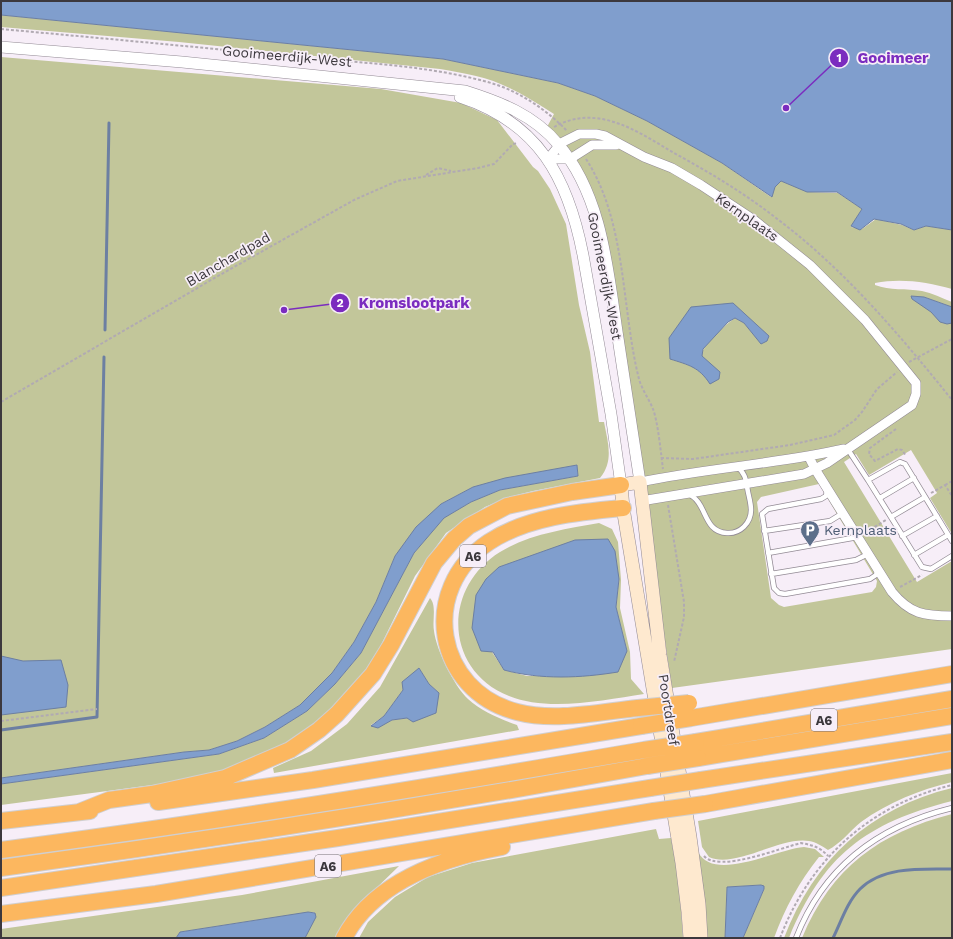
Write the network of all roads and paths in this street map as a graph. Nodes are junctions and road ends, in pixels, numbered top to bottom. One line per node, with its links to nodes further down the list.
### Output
1 (1, 29): 4 (path, Gooimeerdijk-West)
2 (1, 47): 3 (street, Gooimeerdijk-West)
3 (435, 89): 4 (street, Gooimeerdijk-West); 5 (street, Gooimeerdijk-West)
4 (546, 132): 6 (street, Gooimeerdijk-West)
5 (535, 142): 8 (street, Gooimeerdijk-West); 10 (path, Blanchardpad)
6 (558, 144): 7 (street, Kernplaats); 8 (street); 9 (street, Gooimeerdijk-West)
7 (620, 145): 9 (street, Kernplaats); 14 (street, Kernplaats)
8 (548, 159): 9 (street); 27 (street, Gooimeerdijk-West)
9 (570, 159): 25 (street, Gooimeerdijk-West)
10 (452, 172): 11 (path, Blanchardpad); 11 (path)
11 (426, 176): 16 (path, Blanchardpad)
12 (952, 340): 13 (path)
13 (917, 356): 14 (path); 15 (path)
14 (903, 366): 17 (street, Kernplaats); 19 (path)
15 (952, 400)
16 (1, 402)
17 (848, 448): 18 (street, Kernplaats); 21 (street, Kernplaats); 23 (lane)
18 (809, 457): 20 (street, Kernplaats); 21 (street)
19 (661, 458)
20 (736, 466): 25 (street, Kernplaats); 26 (lane)
21 (815, 469): 26 (street, Kernplaats); 29 (street)
22 (914, 478): 23 (lane); 31 (lane); 33 (lane)
23 (868, 480): 33 (lane)
24 (952, 481): 28 (path)
25 (640, 482): 27 (main road, Kernplaats); 34 (main road, Poortdreef)
26 (746, 484): 30 (street, Kernplaats); 30 (lane)
27 (621, 485): 35 (main road, Poortdreef); 63 (highway, A6)
28 (945, 485): 31 (path); 32 (path)
29 (827, 488): 36 (street); 39 (lane)
30 (686, 494): 34 (street, Kernplaats)
31 (925, 496): 37 (lane); 38 (lane)
32 (952, 496)
33 (880, 498): 38 (lane)
34 (641, 501): 35 (main road, Kernplaats); 72 (main road, Poortdreef)
35 (623, 508): 56 (highway, A6, bridge); 71 (main road, Poortdreef)
36 (843, 513): 39 (lane); 42 (street)
37 (937, 516): 40 (lane); 41 (lane)
38 (891, 517): 41 (lane); 42 (path)
39 (764, 531): 44 (lane)
40 (948, 535): 43 (lane); 46 (lane)
41 (902, 536): 46 (lane)
42 (858, 537): 44 (lane); 45 (street)
43 (952, 541)
44 (768, 554): 50 (lane)
45 (868, 554): 48 (street); 50 (lane)
46 (914, 555): 49 (lane)
47 (952, 556): 49 (lane)
48 (878, 569): 50 (lane); 51 (street)
49 (926, 569): 51 (path)
50 (771, 574)
51 (892, 592): 52 (street)
52 (952, 616)
53 (952, 674): 56 (highway, A6)
54 (952, 699): 66 (highway, A6, bridge)
55 (97, 709): 58 (path)
56 (690, 710): 63 (highway, A6, bridge)
57 (952, 716): 67 (highway, A6, bridge)
58 (1, 721)
59 (952, 742): 68 (highway, A6, bridge)
60 (952, 760): 64 (highway, A6, bridge)
61 (952, 785): 73 (path)
62 (952, 808): 74 (lane)
63 (79, 812): 65 (highway, A6)
64 (655, 816): 69 (highway, A6); 70 (highway, A6)
65 (1, 821)
66 (1, 850)
67 (1, 868)
68 (1, 888)
69 (1, 914)
70 (344, 938)
71 (690, 938)
72 (701, 938)
73 (780, 938)
74 (796, 938)

